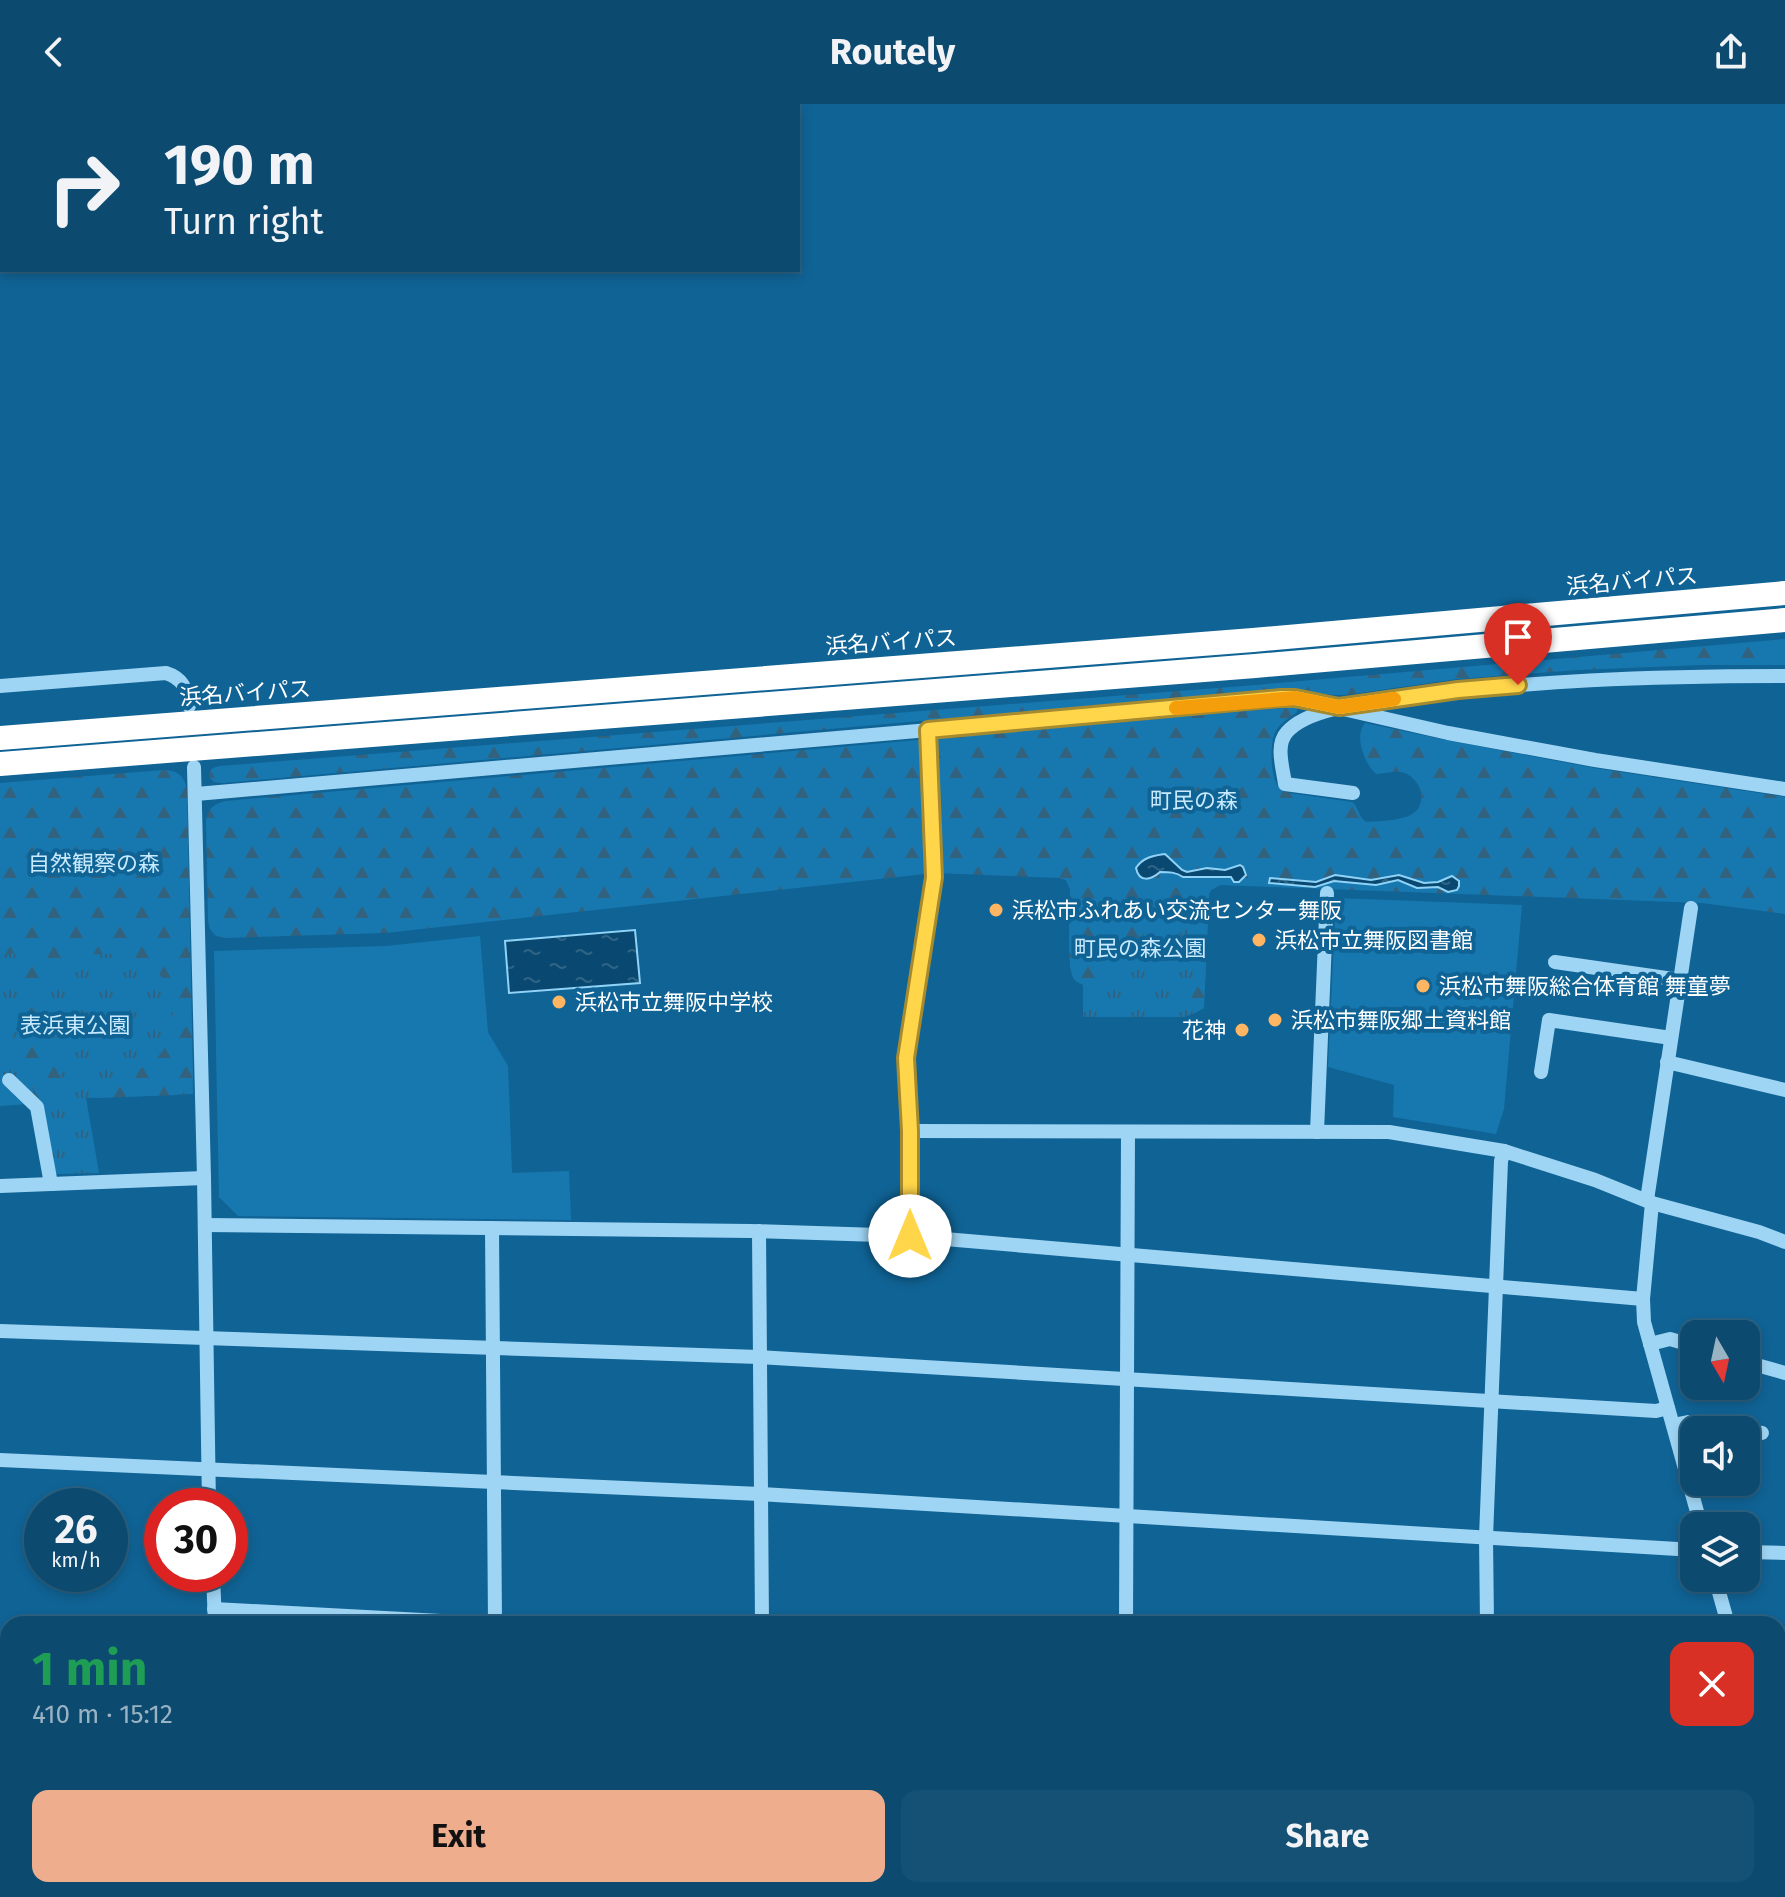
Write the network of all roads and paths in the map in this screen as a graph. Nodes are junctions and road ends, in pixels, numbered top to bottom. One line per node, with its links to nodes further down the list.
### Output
1 (1785, 593): 8 (highway, 浜名バイパス)
2 (1785, 620): 9 (highway)
3 (1785, 676): 6 (street)
4 (0, 686): 5 (street)
5 (189, 706)
6 (1339, 707): 7 (street); 11 (street); 12 (street)
7 (928, 730): 13 (street); 23 (street)
8 (0, 738)
9 (0, 764)
10 (194, 767): 13 (street)
11 (1785, 789)
12 (1353, 793)
13 (196, 794): 27 (street)
14 (1327, 893): 25 (street)
15 (1691, 908): 17 (street)
16 (1555, 962): 17 (street)
17 (1680, 980): 18 (street)
18 (1671, 1038): 19 (street); 20 (street)
19 (1667, 1062): 22 (street); 30 (street)
20 (1541, 1072)
21 (9, 1080): 28 (street)
22 (1785, 1090)
23 (910, 1131): 24 (street); 34 (street)
24 (1128, 1132): 25 (street); 36 (street)
25 (1317, 1132): 26 (street)
26 (1504, 1151): 30 (street); 37 (street)
27 (204, 1178): 28 (street); 31 (street)
28 (51, 1184): 29 (street)
29 (0, 1186)
30 (1650, 1202): 35 (street); 38 (street)
31 (205, 1225): 32 (street); 40 (street)
32 (492, 1228): 33 (street); 43 (street)
33 (759, 1231): 34 (street); 44 (street)
34 (910, 1236): 36 (street)
35 (1785, 1242)
36 (1127, 1255): 37 (street); 47 (street)
37 (1496, 1287): 38 (street); 48 (street)
38 (1643, 1299): 42 (street)
39 (0, 1331): 40 (street)
40 (206, 1339): 43 (street); 53 (street)
41 (1680, 1342): 42 (street)
42 (1650, 1344): 49 (street)
43 (493, 1348): 44 (street); 54 (street)
44 (759, 1357): 47 (street); 56 (street)
45 (1760, 1366): 46 (street)
46 (1785, 1373)
47 (1127, 1379): 48 (street); 58 (street)
48 (1491, 1401): 49 (street); 59 (street)
49 (1668, 1408): 51 (street)
50 (1680, 1424): 51 (street)
51 (1673, 1425): 57 (street)
52 (0, 1460): 53 (street)
53 (208, 1470): 54 (street); 55 (street)
54 (494, 1482): 56 (street); 66 (street)
55 (208, 1488)
56 (760, 1494): 58 (street); 67 (street)
57 (1697, 1512)
58 (1126, 1516): 59 (street); 68 (street)
59 (1486, 1537): 60 (street); 69 (street)
60 (1680, 1549)
61 (1785, 1550): 62 (street)
62 (1760, 1551)
63 (214, 1592): 65 (street)
64 (1719, 1592): 70 (street)
65 (215, 1616)
66 (495, 1616)
67 (762, 1616)
68 (1126, 1616)
69 (1487, 1616)
70 (1726, 1616)

